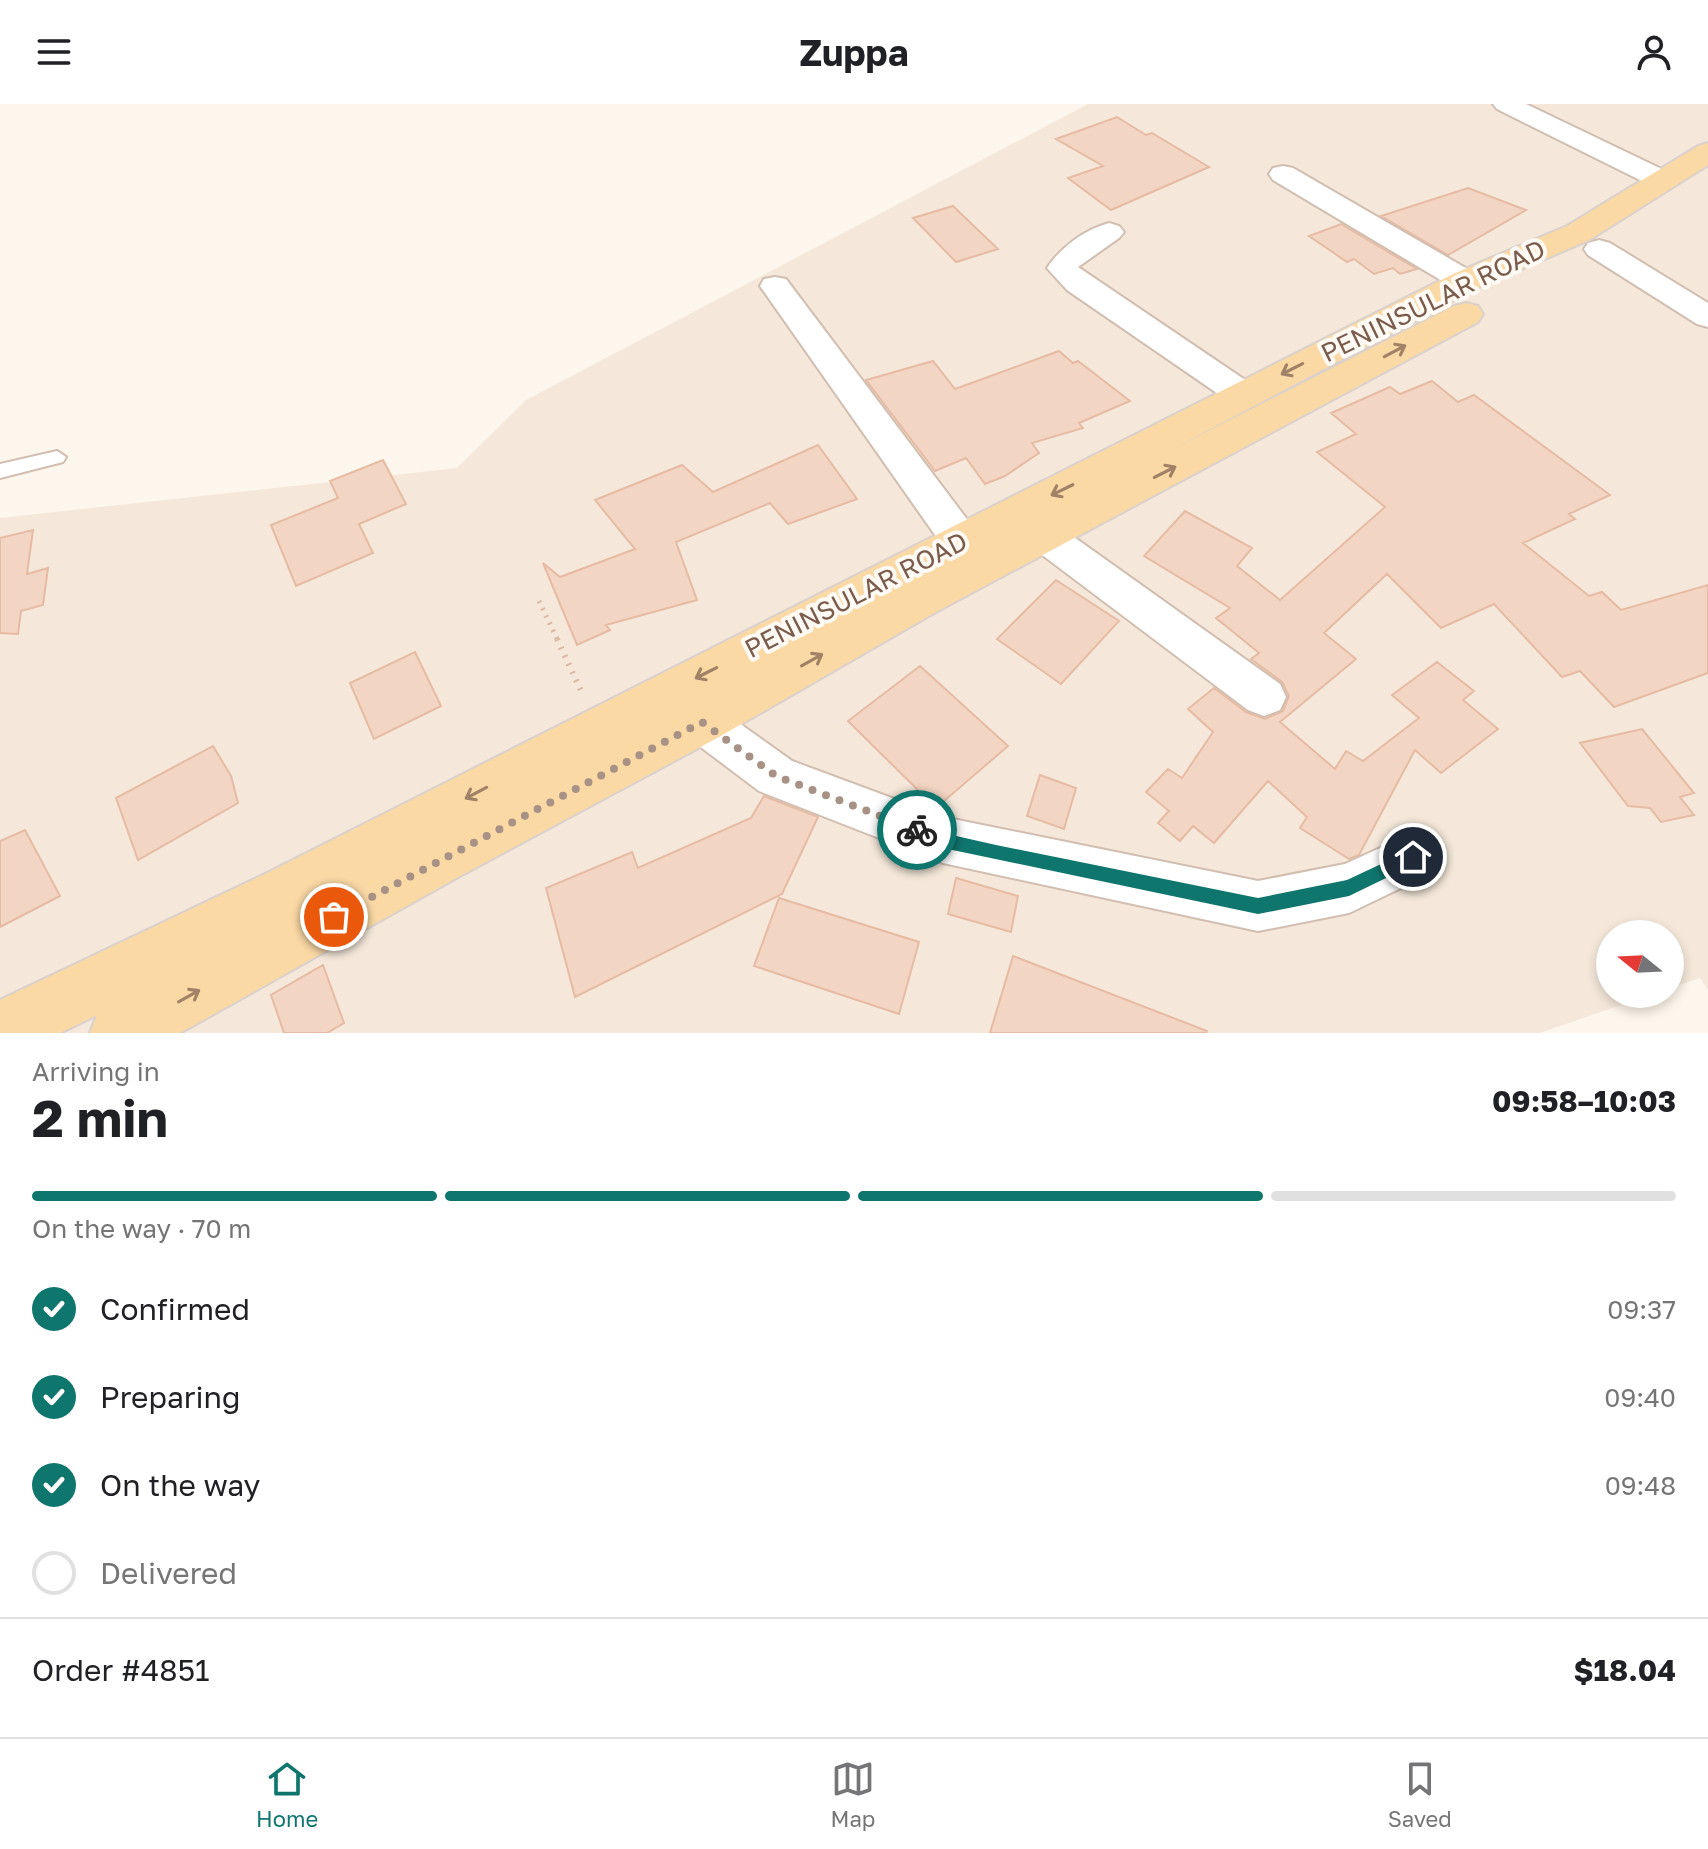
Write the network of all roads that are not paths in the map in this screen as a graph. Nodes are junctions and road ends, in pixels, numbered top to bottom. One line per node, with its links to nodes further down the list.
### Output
1 (1506, 104): 4 (street)
2 (1708, 152): 4 (main road, PENINSULAR ROAD)
3 (1283, 174): 8 (street)
4 (1662, 180): 8 (main road, PENINSULAR ROAD)
5 (1708, 184): 7 (main road, PENINSULAR ROAD)
6 (1109, 232): 11 (street)
7 (1599, 249): 10 (street); 14 (main road, PENINSULAR ROAD, one-way to 7)
8 (1465, 281): 11 (main road, PENINSULAR ROAD, one-way to 11)
9 (775, 286): 15 (street)
10 (1708, 317)
11 (1242, 394): 15 (main road, PENINSULAR ROAD, one-way to 15)
12 (57, 457): 13 (lane)
13 (0, 471)
14 (1043, 535): 16 (street); 17 (main road, PENINSULAR ROAD, one-way to 14)
15 (961, 541): 19 (main road, PENINSULAR ROAD, one-way to 19)
16 (1264, 697)
17 (702, 722): 18 (street); 20 (main road, PENINSULAR ROAD, one-way to 17)
18 (1413, 857)
19 (0, 1031)
20 (120, 1033)

